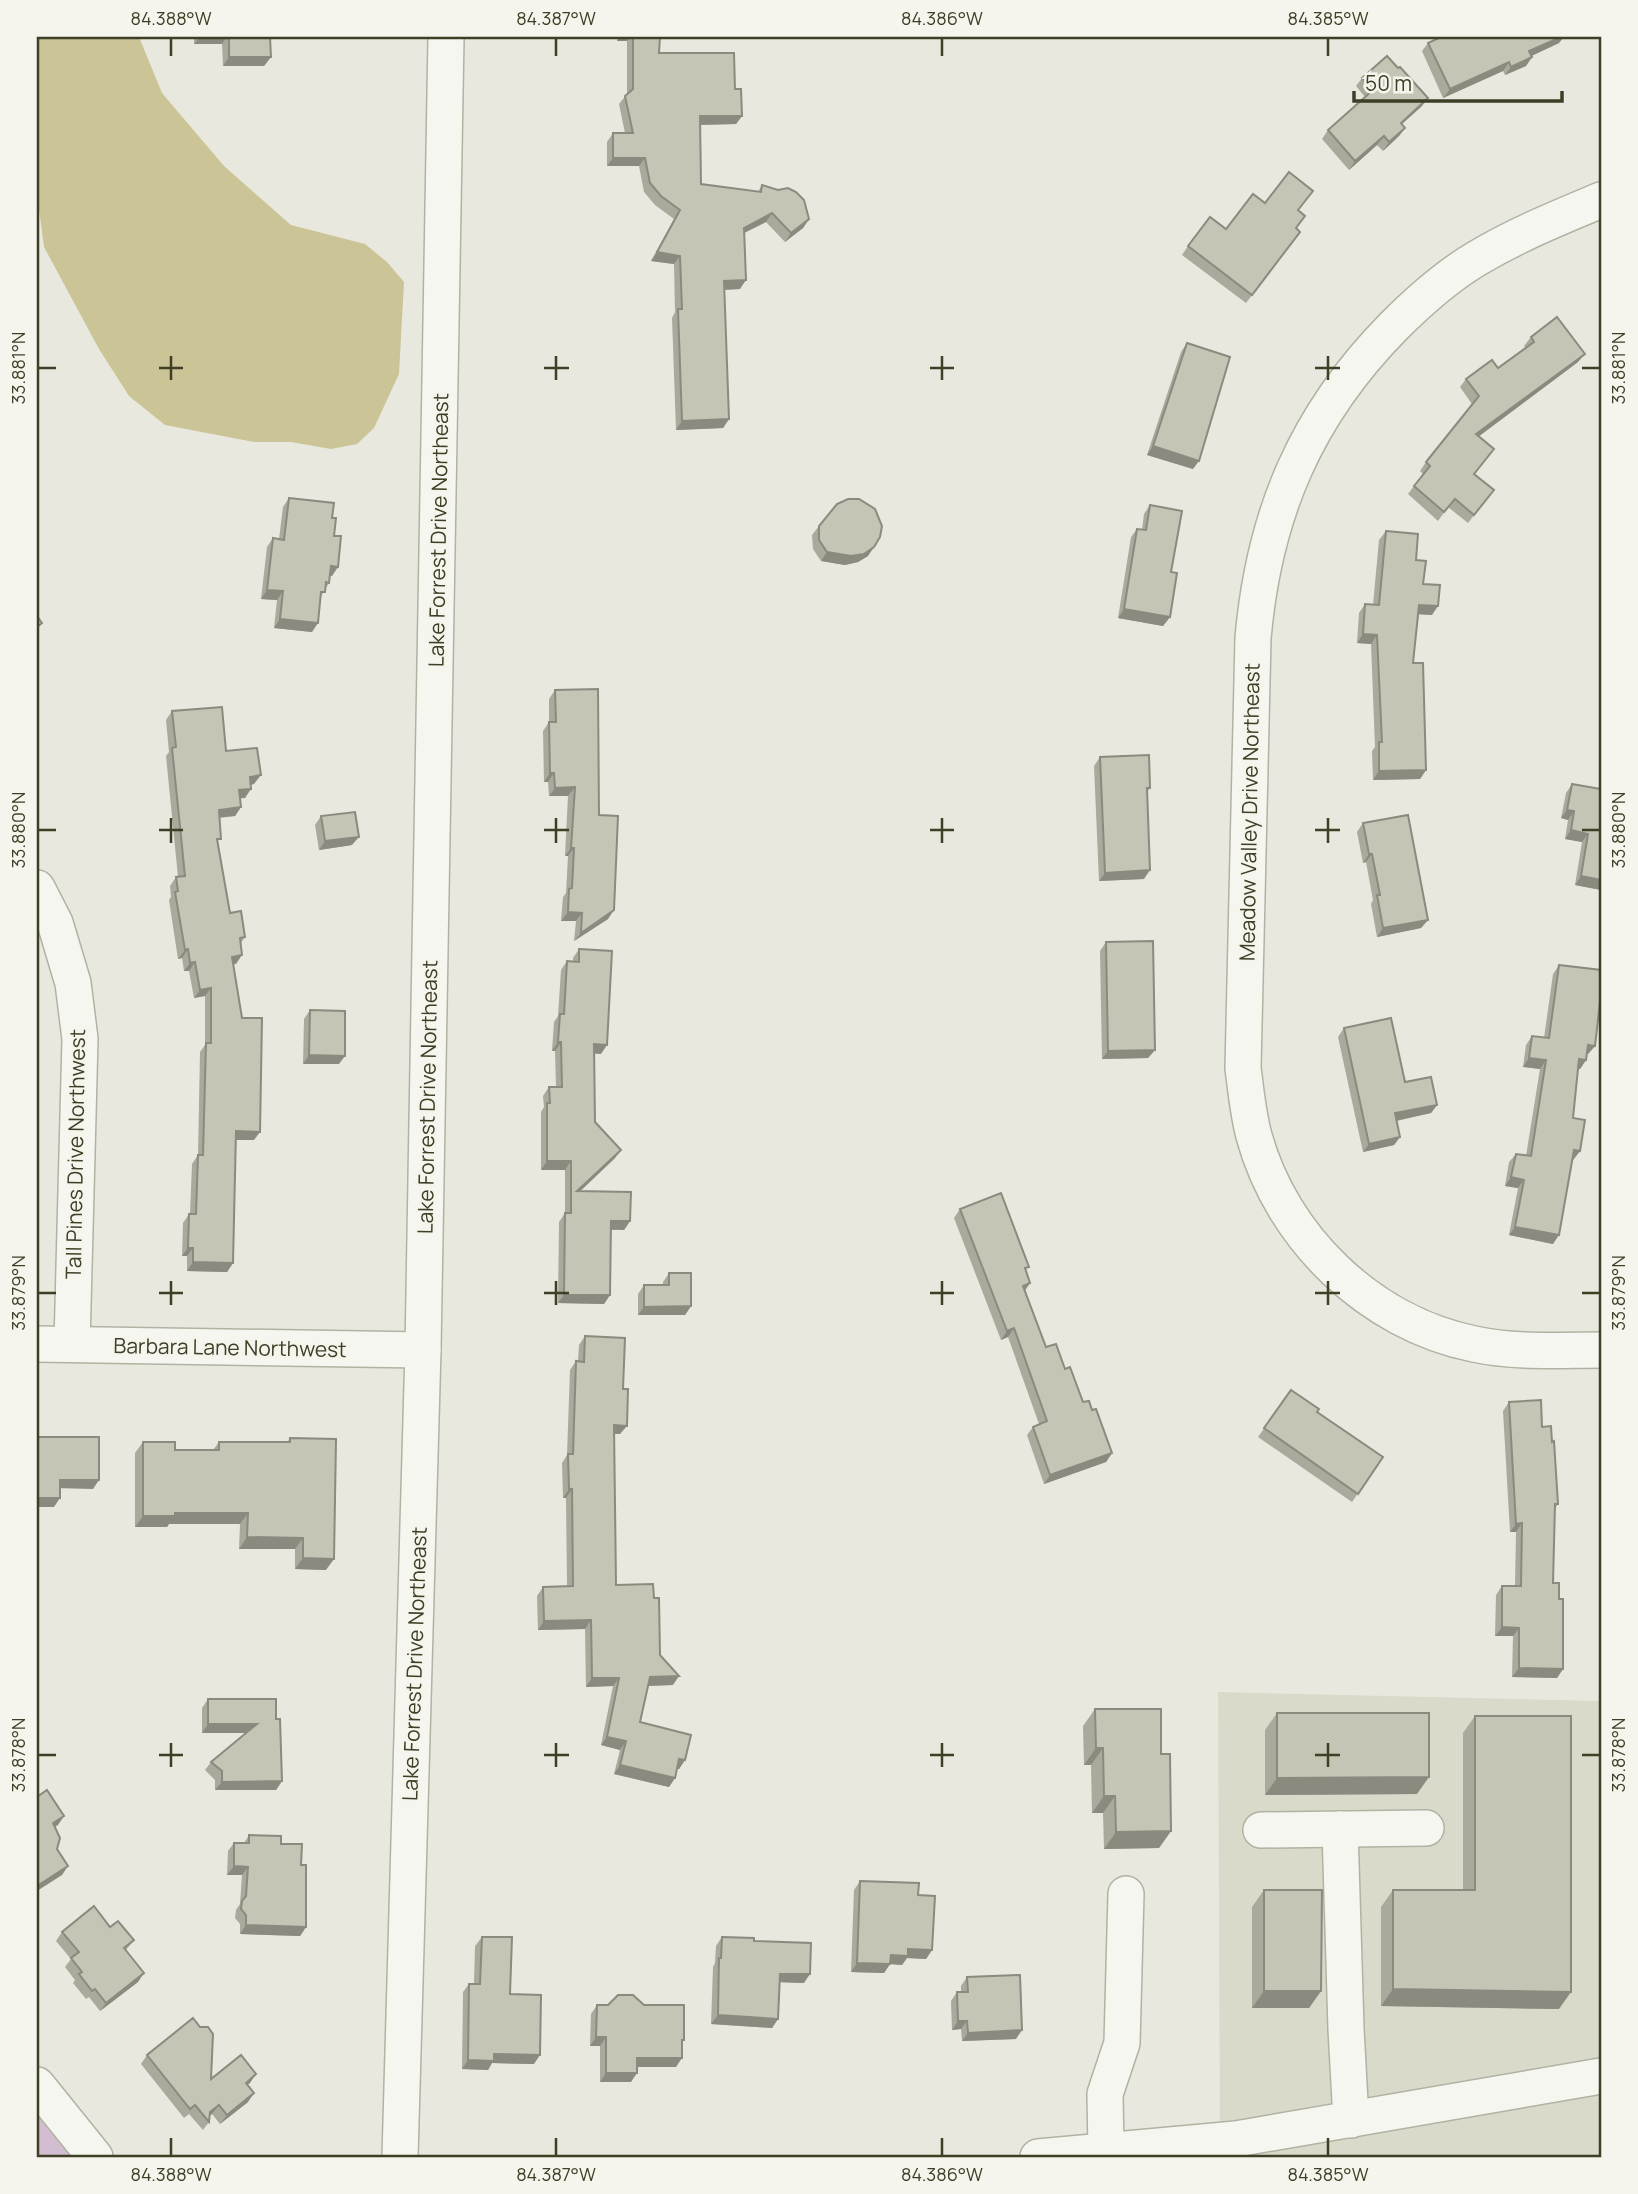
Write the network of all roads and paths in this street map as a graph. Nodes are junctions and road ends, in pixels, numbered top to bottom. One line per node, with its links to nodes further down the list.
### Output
1 (446, 37): 6 (street, Lake Forrest Drive Northeast)
2 (1601, 200): 7 (street, Meadow Valley Drive Northeast)
3 (37, 888): 5 (street, Tall Pines Drive Northwest)
4 (37, 1344): 5 (street, Barbara Lane Northwest)
5 (72, 1344): 6 (street, Barbara Lane Northwest)
6 (423, 1350): 18 (street, Lake Forrest Drive Northeast)
7 (1601, 1350)
8 (1426, 1828): 9 (street)
9 (1340, 1829): 10 (street); 14 (street)
10 (1261, 1830)
11 (1126, 1894): 16 (street)
12 (1601, 2076): 14 (street)
13 (37, 2085): 17 (street)
14 (1351, 2120): 15 (street)
15 (1240, 2148): 16 (street)
16 (1106, 2151): 19 (street)
17 (94, 2157)
18 (400, 2157)
19 (1038, 2157)

